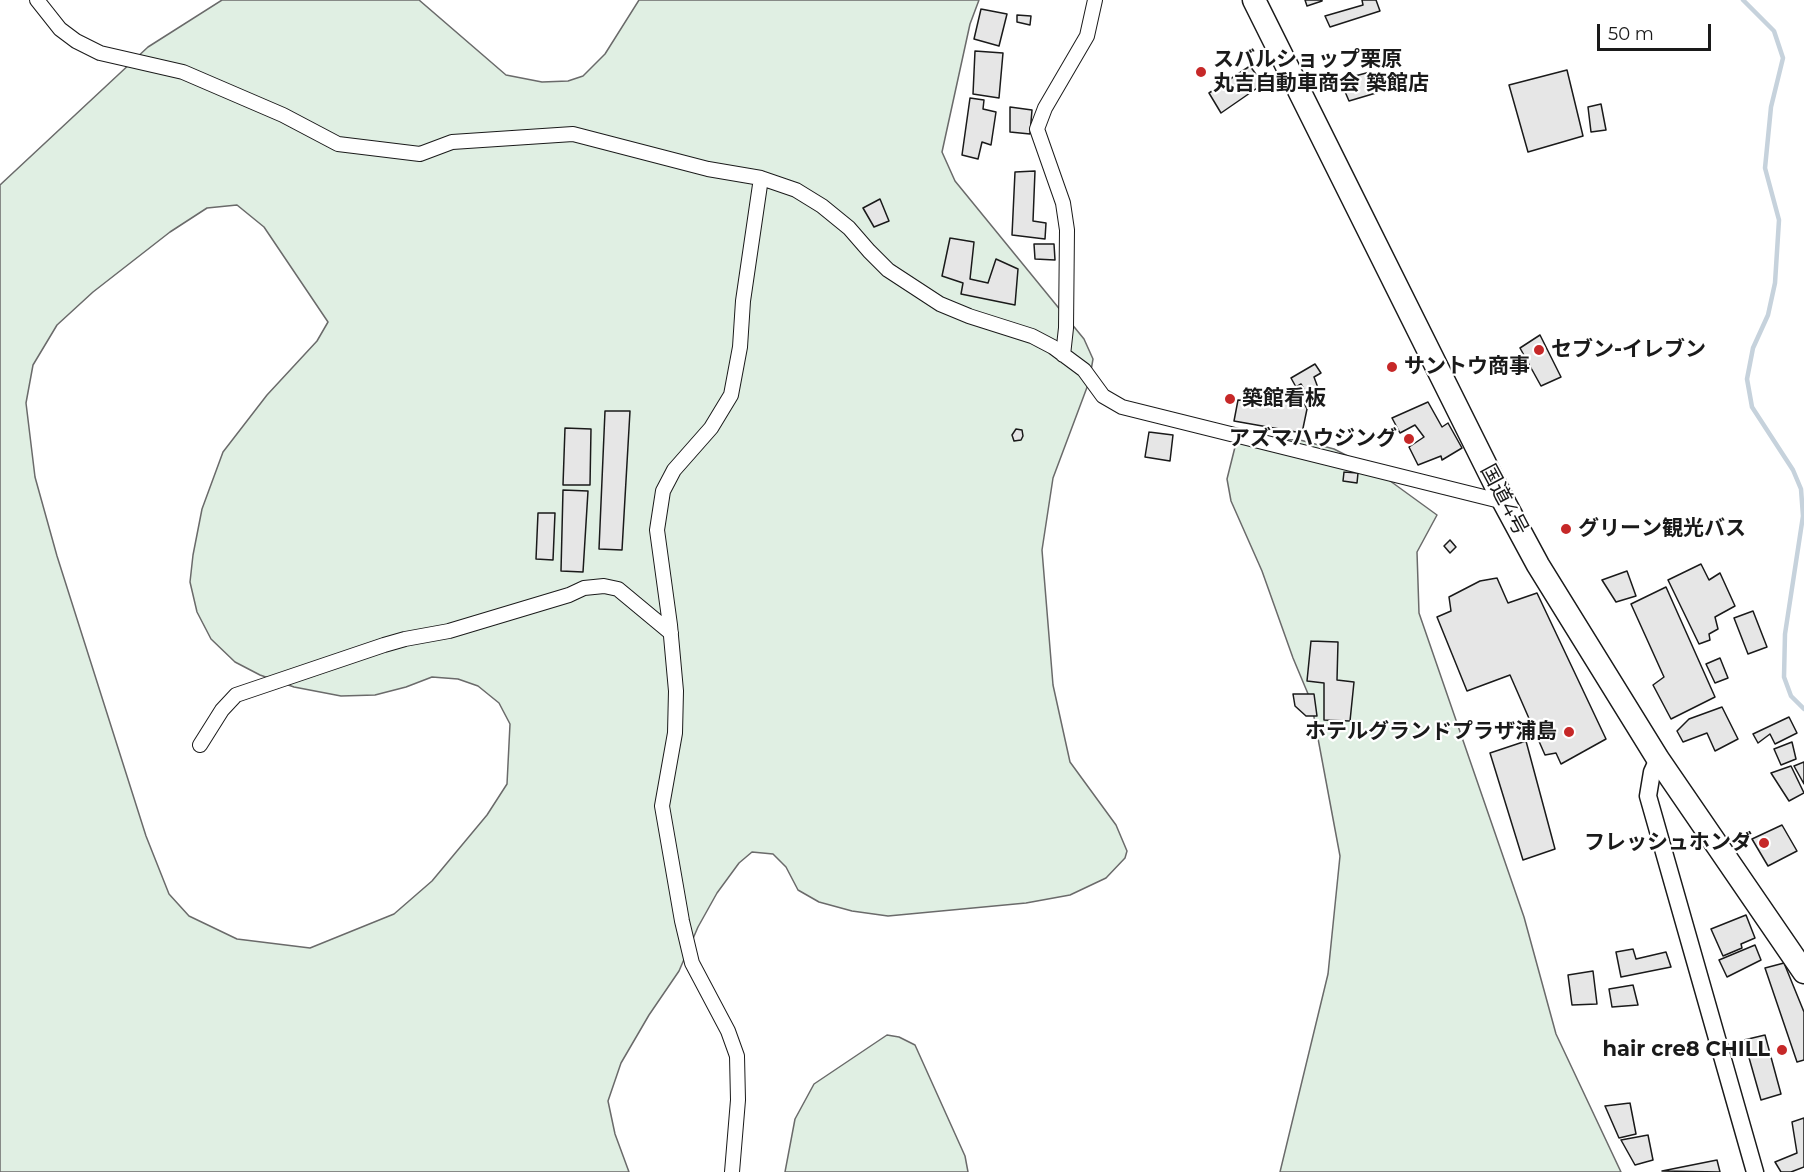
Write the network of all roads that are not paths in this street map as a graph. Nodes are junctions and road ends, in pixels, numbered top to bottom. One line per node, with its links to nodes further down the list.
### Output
1 (36, 0): 4 (street)
2 (1095, 0): 5 (street)
3 (1254, 0): 6 (highway, 国道4号)
4 (761, 178): 5 (street); 7 (street)
5 (1063, 355): 6 (street)
6 (1504, 502): 9 (highway, 国道4号)
7 (671, 633): 8 (street); 11 (street)
8 (200, 745)
9 (1658, 759): 10 (highway, 国道4号); 12 (street)
10 (1804, 972)
11 (732, 1172)
12 (1755, 1172)

